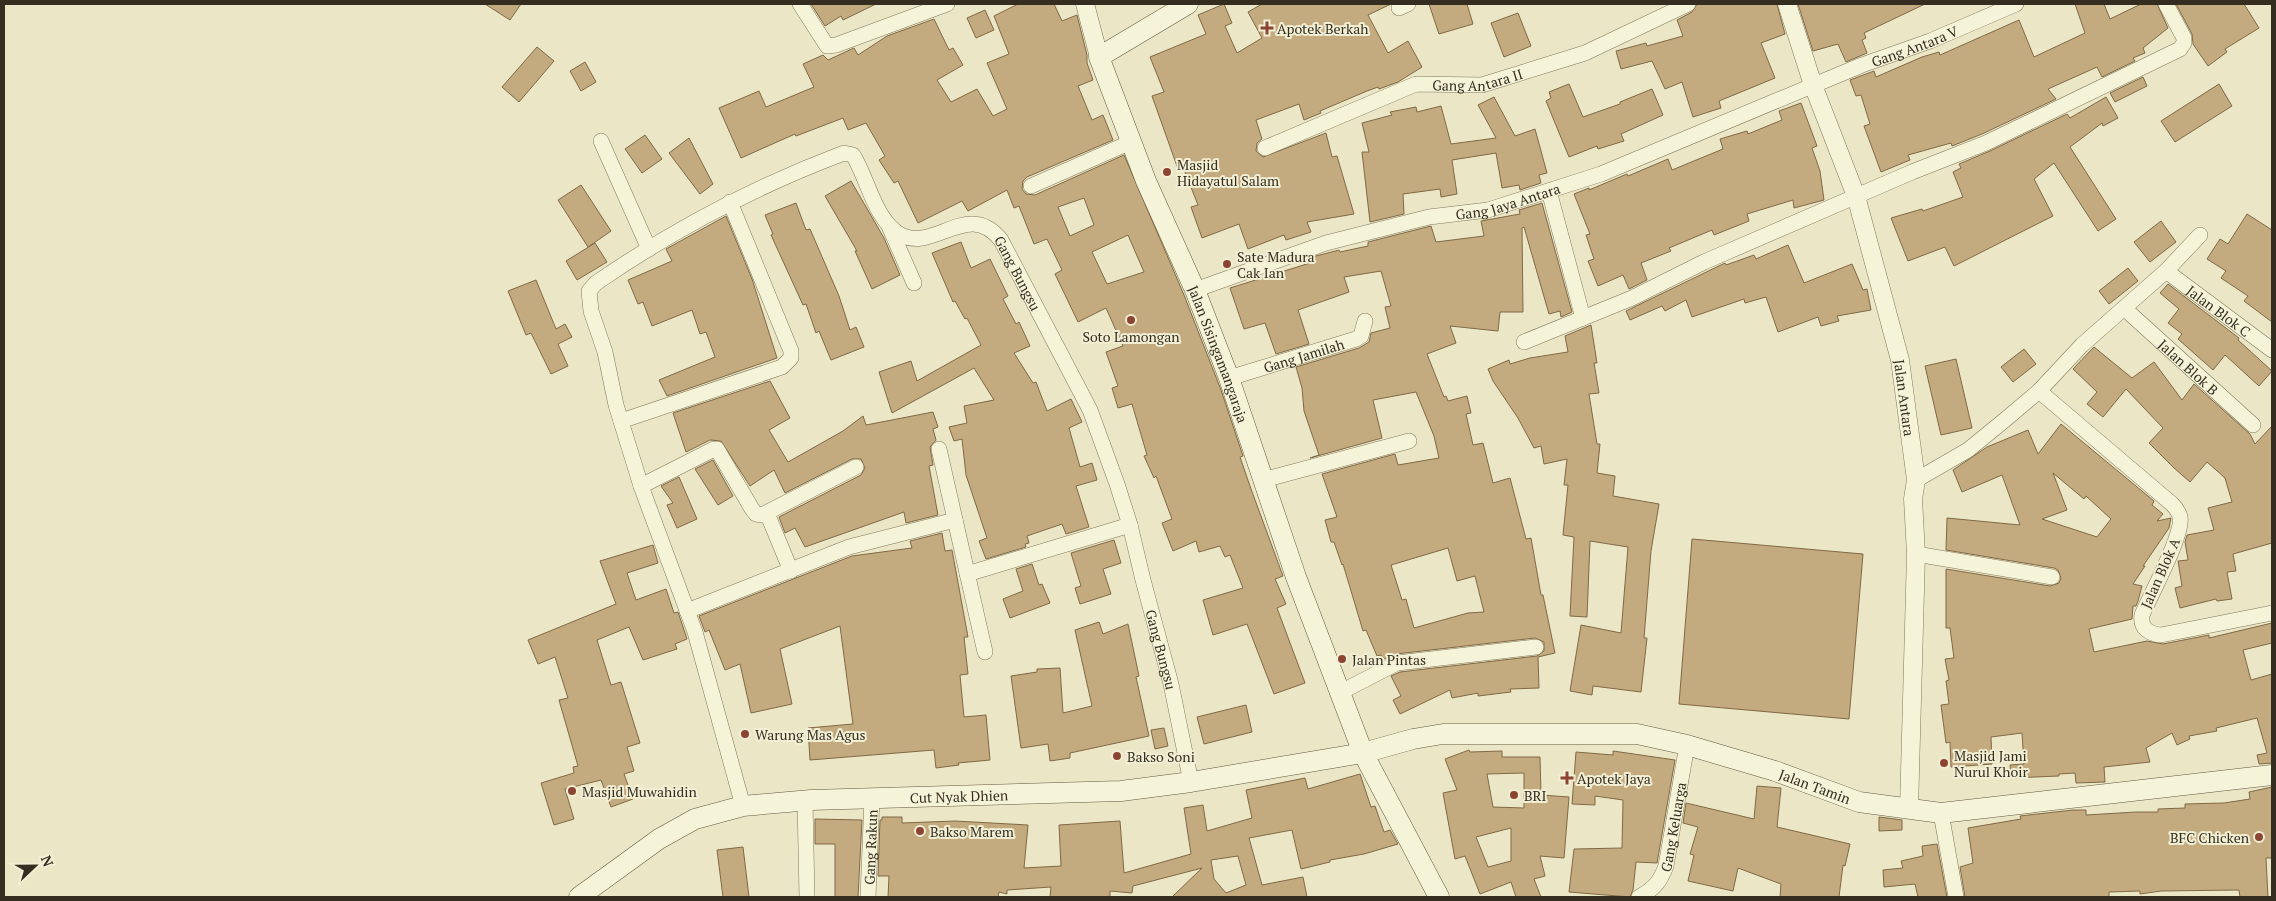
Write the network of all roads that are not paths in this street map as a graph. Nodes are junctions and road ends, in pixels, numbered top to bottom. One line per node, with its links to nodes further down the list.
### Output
1 (800, 4): 2 (street)
2 (947, 4)
3 (1084, 4): 9 (street)
4 (1188, 4): 9 (main road)
5 (1688, 4): 13 (street, Gang Antara II)
6 (1787, 4): 10 (street, Jalan Antara)
7 (2016, 4): 10 (street, Gang Antara V)
8 (2166, 4): 16 (street)
9 (1099, 57): 12 (main road, Jalan Sisingamangaraja)
10 (1813, 85): 15 (street, Gang Jaya Antara); 16 (street, Jalan Antara)
11 (601, 141): 20 (street)
12 (1131, 142): 14 (street); 23 (main road, Jalan Sisingamangaraja)
13 (1265, 148)
14 (1031, 186)
15 (1549, 191): 23 (street, Gang Jaya Antara); 25 (street)
16 (1856, 196): 25 (street); 37 (street, Jalan Antara)
17 (730, 202): 18 (street, Gang Bungsu); 20 (street, Gang Bungsu); 31 (street)
18 (887, 220): 22 (street); 41 (street, Gang Bungsu)
19 (2200, 235): 21 (street)
20 (648, 249): 31 (street, Gang Bungsu)
21 (2166, 271): 24 (street); 28 (street, Jalan Blok C)
22 (914, 283)
23 (1195, 290): 29 (main road, Jalan Sisingamangaraja)
24 (2124, 309): 30 (street); 32 (street, Jalan Blok B)
25 (1583, 318): 27 (street)
26 (1365, 321): 29 (street, Gang Jamilah)
27 (1524, 342)
28 (2272, 350)
29 (1229, 378): 36 (main road, Jalan Sisingamangaraja)
30 (2039, 390): 37 (street); 47 (street, Jalan Blok A)
31 (621, 421): 38 (street)
32 (2253, 424)
33 (1409, 441): 36 (street)
34 (939, 449): 40 (street)
35 (856, 467): 39 (street)
36 (1264, 480): 50 (main road, Jalan Sisingamangaraja)
37 (1916, 480): 42 (street, Jalan Antara)
38 (641, 486): 39 (street); 46 (street)
39 (767, 512): 43 (street)
40 (954, 520): 43 (street); 44 (street)
41 (1130, 525): 44 (street); 54 (street, Gang Bungsu)
42 (1916, 554): 45 (street); 58 (street, Jalan Antara)
43 (791, 571): 46 (street)
44 (967, 574): 49 (street)
45 (2052, 578)
46 (687, 610): 57 (street)
47 (2272, 614)
48 (1536, 647): 50 (street)
49 (985, 652)
50 (1339, 693): 52 (main road, Jalan Sisingamangaraja)
51 (1688, 745): 52 (main road, Jalan Tamin); 58 (main road, Jalan Tamin); 64 (street, Gang Keluarga)
52 (1363, 753): 54 (main road, Cut Nyak Dhien); 63 (main road, Jalan Sisingamangaraja)
53 (2272, 775): 59 (main road, Jalan Tamin)
54 (1191, 782): 55 (main road, Cut Nyak Dhien)
55 (872, 798): 56 (main road, Cut Nyak Dhien); 62 (street, Gang Rakun)
56 (805, 800): 57 (main road, Cut Nyak Dhien); 61 (street)
57 (743, 806): 60 (main road, Cut Nyak Dhien)
58 (1909, 809): 59 (main road, Jalan Tamin)
59 (1941, 813): 65 (street)
60 (578, 897)
61 (807, 897)
62 (868, 897)
63 (1439, 897)
64 (1639, 897)
65 (1956, 897)

